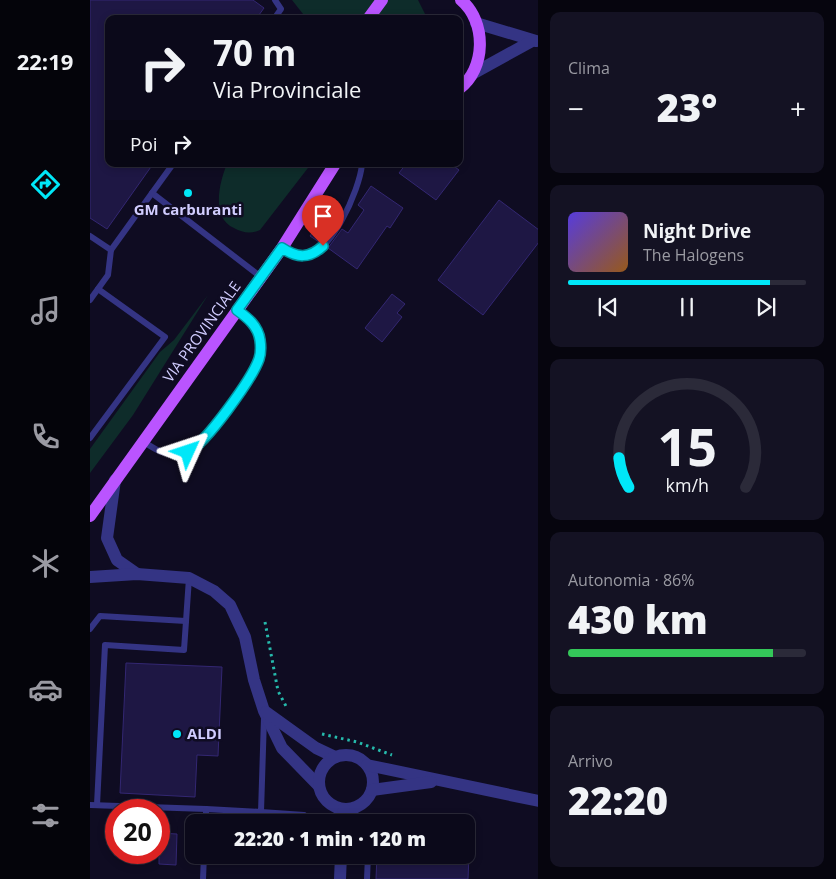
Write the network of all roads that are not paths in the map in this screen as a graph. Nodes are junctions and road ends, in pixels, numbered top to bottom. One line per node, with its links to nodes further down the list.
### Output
1 (275, 0): 4 (lane)
2 (382, 0): 5 (main road)
3 (466, 2): 6 (main road)
4 (277, 15)
5 (371, 15)
6 (476, 22): 7 (street); 8 (main road)
7 (535, 41): 8 (street)
8 (474, 72): 9 (main road)
9 (463, 84)
10 (171, 167): 13 (lane)
11 (333, 167): 15 (main road, VIA PROVINCIALE)
12 (361, 167): 15 (lane)
13 (152, 193): 16 (lane); 17 (lane)
14 (90, 236): 16 (lane)
15 (282, 248): 17 (main road, VIA PROVINCIALE)
16 (111, 250): 18 (lane)
17 (261, 277): 20 (main road, VIA PROVINCIALE)
18 (98, 288): 19 (lane); 21 (lane)
19 (90, 300)
20 (237, 310): 22 (main road, VIA PROVINCIALE); 22 (lane)
21 (90, 438)
22 (143, 441): 23 (main road, VIA PROVINCIALE)
23 (115, 480): 24 (main road, VIA PROVINCIALE); 25 (street)
24 (90, 516)
25 (137, 574): 26 (street); 27 (street)
26 (90, 576)
27 (189, 578): 28 (lane); 30 (street)
28 (186, 621): 29 (lane); 37 (lane)
29 (90, 629)
30 (264, 711): 31 (street); 34 (street); 40 (lane)
31 (335, 757): 32 (street); 34 (street)
32 (367, 765): 33 (street); 35 (street)
33 (444, 781): 35 (street); 36 (street)
34 (319, 786): 38 (street)
35 (372, 790): 38 (street)
36 (538, 801)
37 (94, 805): 39 (lane)
38 (344, 809): 43 (street)
39 (206, 810): 40 (lane); 41 (lane)
40 (261, 812): 42 (lane)
41 (206, 814)
42 (290, 814)
43 (344, 814)
44 (204, 864): 47 (lane)
45 (341, 864): 48 (street)
46 (368, 864): 49 (lane)
47 (203, 879)
48 (340, 879)
49 (367, 879)

